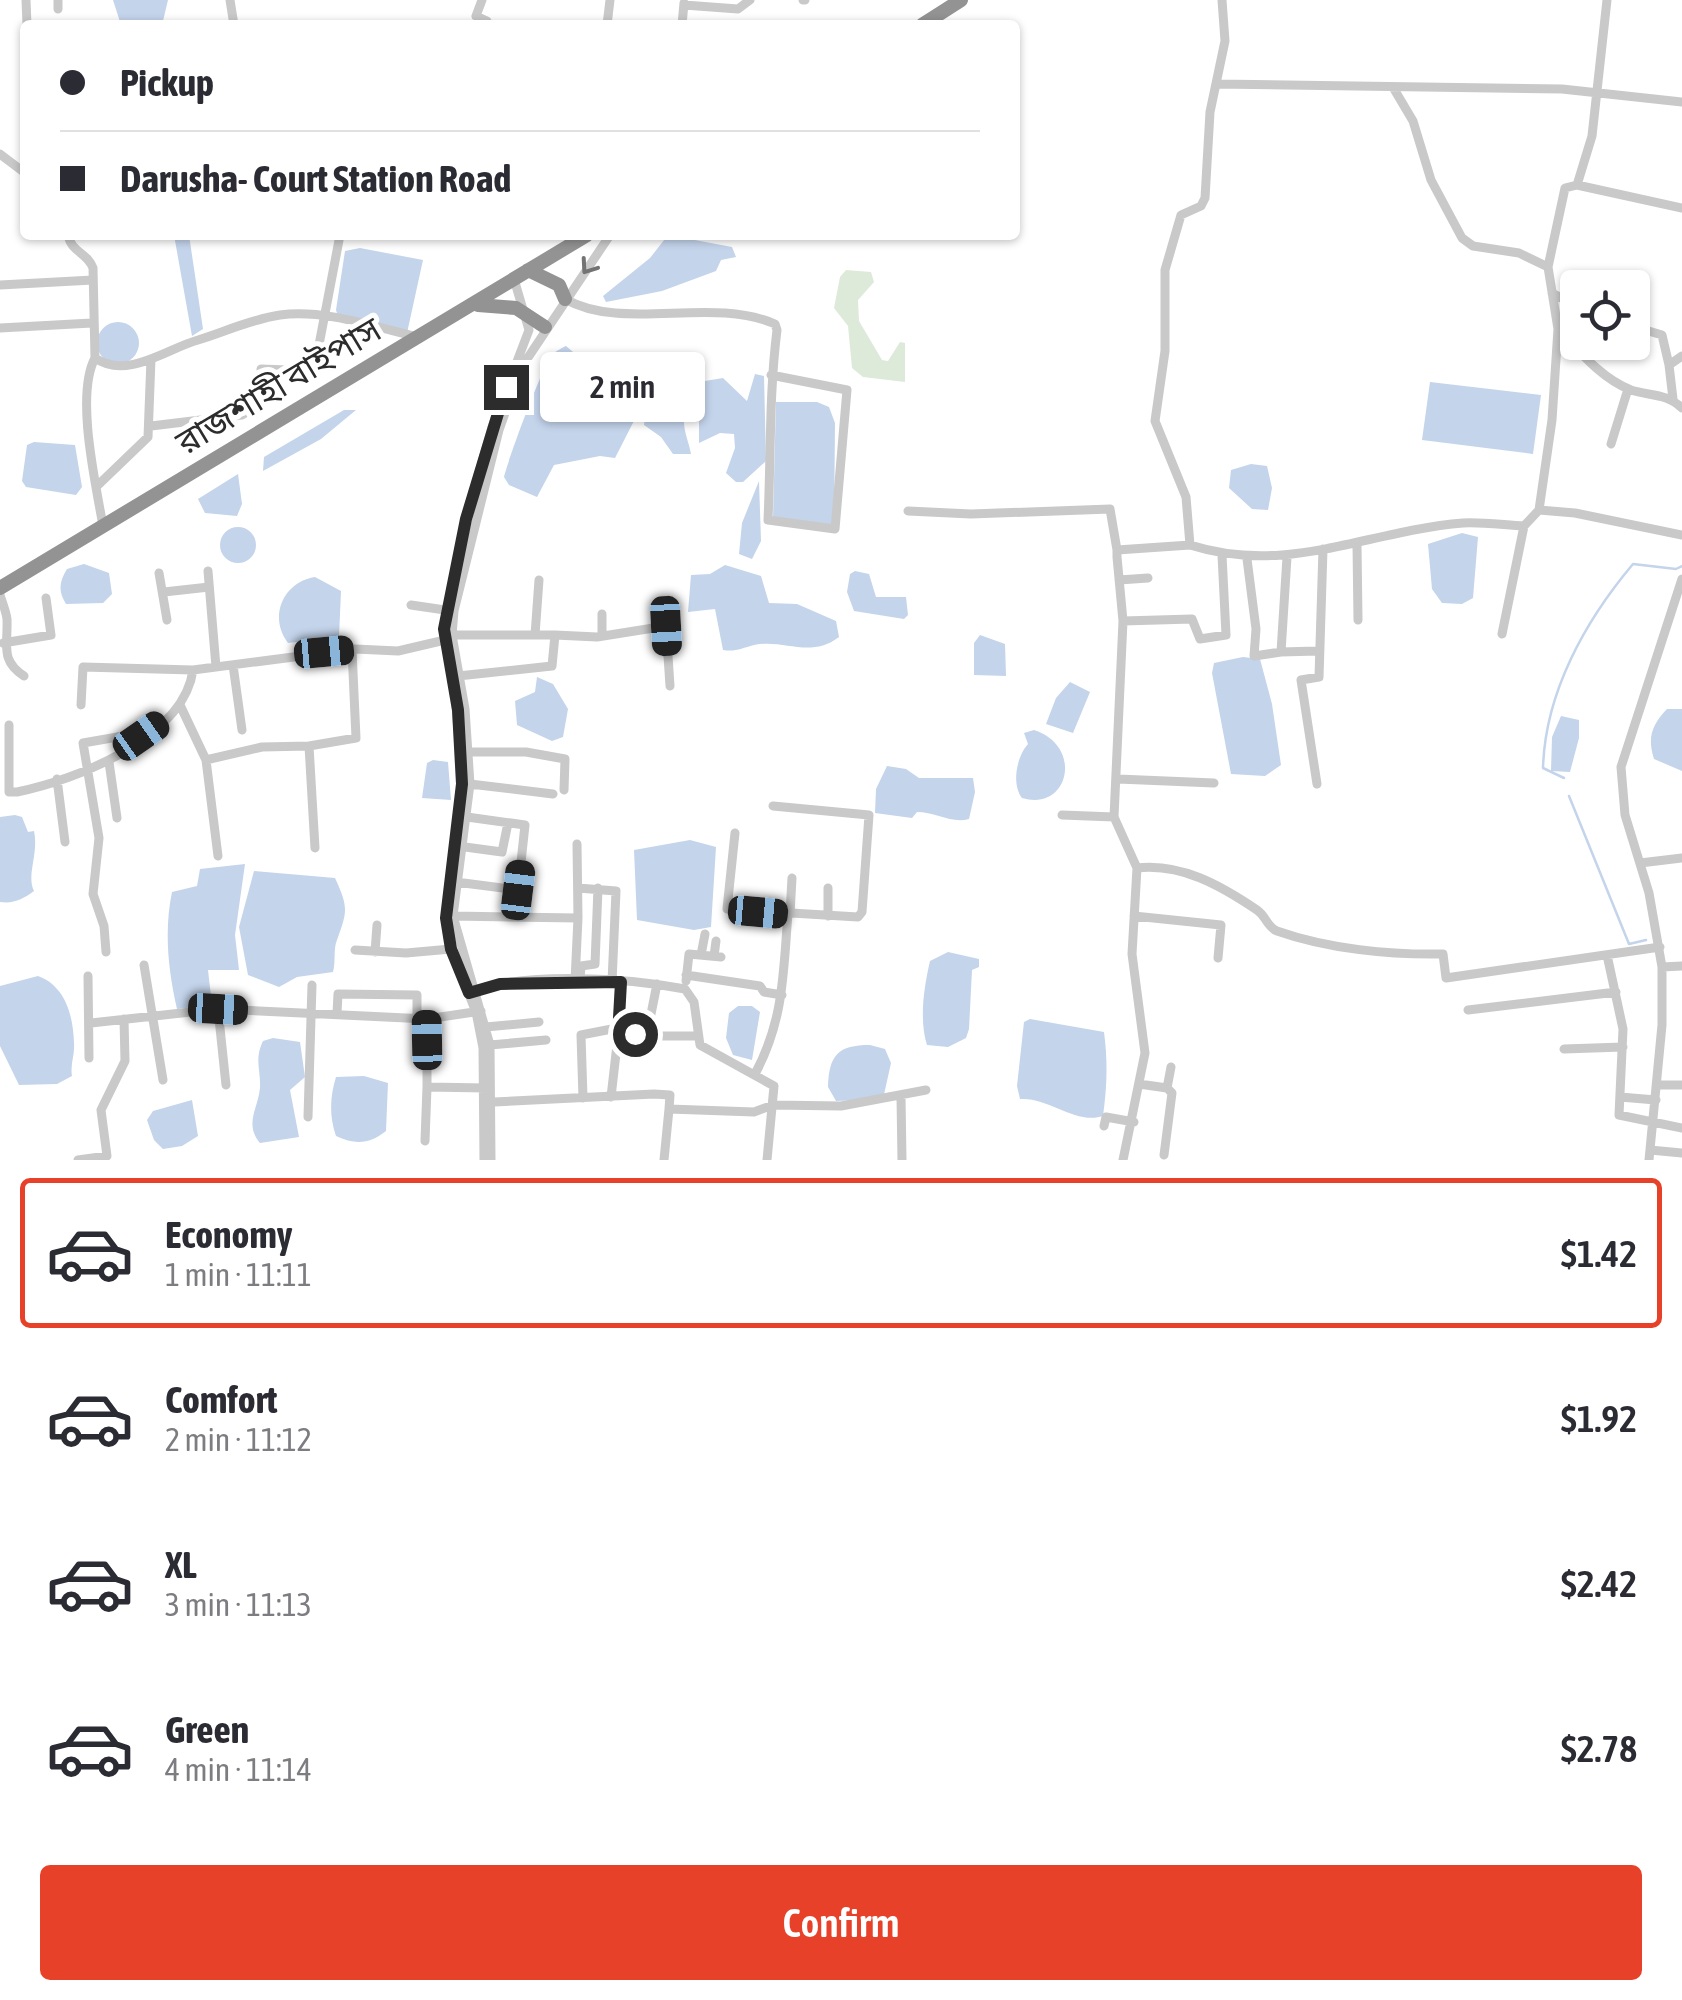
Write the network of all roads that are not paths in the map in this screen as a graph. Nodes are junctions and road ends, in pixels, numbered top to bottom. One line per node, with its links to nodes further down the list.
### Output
1 (482, 0): 7 (street)
2 (750, 0): 6 (street)
3 (961, 0): 8 (highway)
4 (1222, 0): 9 (street)
5 (1607, 0): 11 (street)
6 (684, 2)
7 (487, 20)
8 (930, 20)
9 (1217, 84): 10 (street); 54 (street)
10 (1394, 88): 11 (street); 21 (street)
11 (1597, 91): 12 (street); 15 (street)
12 (1682, 102)
13 (0, 154): 14 (street)
14 (20, 169)
15 (1576, 184): 16 (street); 21 (street)
16 (1682, 208)
17 (69, 240): 24 (street)
18 (339, 240): 31 (street)
19 (579, 240): 22 (highway, রাজশাহী বাইপাস)
20 (606, 240): 28 (street, one-way to 28)
21 (1548, 267): 26 (street)
22 (528, 270): 23 (highway, রাজশাহী বাইপাস); 28 (highway)
23 (514, 279): 29 (highway, রাজশাহী বাইপাস); 30 (street)
24 (93, 280): 25 (street); 32 (street)
25 (0, 285)
26 (1552, 293): 27 (street); 35 (street)
27 (1560, 297)
28 (565, 299): 33 (street); 42 (street)
29 (466, 307): 30 (highway); 37 (highway, রাজশাহী বাইপাস)
30 (527, 315): 33 (highway); 72 (street)
31 (326, 316): 37 (street); 40 (street); 46 (street)
32 (92, 323): 34 (street); 39 (street)
33 (545, 327): 81 (street)
34 (0, 328)
35 (1558, 329): 43 (street); 49 (street)
36 (1650, 332): 41 (street)
37 (418, 336): 51 (highway, রাজশাহী বাইপাস)
38 (1682, 356): 41 (street)
39 (94, 358): 40 (street); 48 (street)
40 (151, 359): 46 (street)
41 (1669, 365): 44 (street)
42 (771, 375): 42 (street)
43 (1628, 389): 44 (street); 47 (street)
44 (1673, 399): 45 (street)
45 (1682, 408)
46 (152, 426): 48 (street)
47 (1611, 444)
48 (96, 486): 51 (street)
49 (1539, 510): 52 (street); 53 (street)
50 (908, 511): 57 (street)
51 (103, 526): 68 (highway, রাজশাহী বাইপাস)
52 (1524, 526): 55 (street); 77 (street)
53 (1682, 535)
54 (1190, 545): 57 (street); 58 (street)
55 (1357, 545): 56 (street); 75 (street)
56 (1322, 549): 59 (street); 84 (street)
57 (1118, 550): 66 (street)
58 (1222, 555): 60 (street); 76 (street)
59 (1287, 557): 60 (street); 85 (street)
60 (1247, 559): 85 (street)
61 (208, 571): 67 (street)
62 (158, 574): 69 (street)
63 (1148, 578): 66 (street)
64 (1682, 579): 124 (street)
65 (539, 580): 78 (street)
66 (1119, 580): 76 (street)
67 (209, 586): 69 (street); 87 (street)
68 (0, 591): 82 (street)
69 (164, 592): 74 (street)
70 (46, 598): 82 (street)
71 (411, 605): 72 (street)
72 (445, 610): 81 (street)
73 (602, 614): 80 (street)
74 (168, 620)
75 (1358, 620)
76 (1123, 621): 105 (street)
77 (1502, 634)
78 (535, 635): 79 (street); 81 (street)
79 (555, 635): 80 (street); 90 (street)
80 (602, 636): 91 (street)
81 (447, 637): 83 (street); 90 (street)
82 (3, 643): 89 (street)
83 (352, 650): 86 (street); 98 (street)
84 (1317, 651): 85 (street); 108 (street)
85 (1280, 652)
86 (233, 665): 87 (street); 95 (street)
87 (216, 667): 88 (street)
88 (193, 670): 92 (street); 93 (street)
89 (24, 676)
90 (457, 676): 100 (street); 113 (street)
91 (670, 686)
92 (82, 705)
93 (180, 706): 99 (street); 101 (street)
94 (8, 724): 104 (street)
95 (242, 730)
96 (70, 743): 97 (street)
97 (82, 743): 99 (street); 103 (street)
98 (309, 746): 101 (street); 121 (street)
99 (126, 749): 102 (street)
100 (470, 752): 107 (street); 109 (street)
101 (206, 760): 122 (street)
102 (109, 762): 103 (street); 115 (street)
103 (87, 771): 104 (street); 142 (street)
104 (57, 779): 118 (street)
105 (1118, 779): 106 (street); 114 (street)
106 (1214, 783)
107 (470, 784): 110 (street); 113 (street)
108 (1317, 784)
109 (564, 790)
110 (552, 794)
111 (774, 806): 133 (street)
112 (1062, 815): 114 (street)
113 (465, 817): 116 (street); 120 (street); 140 (street)
114 (1114, 817): 125 (street)
115 (118, 818)
116 (508, 823): 120 (street); 127 (street)
117 (735, 833): 131 (street)
118 (65, 842)
119 (577, 844): 128 (street)
120 (465, 847): 127 (street)
121 (315, 848)
122 (218, 856)
123 (1682, 858): 124 (street)
124 (1640, 863): 139 (street)
125 (1137, 868): 134 (street); 145 (street)
126 (792, 878): 131 (street)
127 (456, 882): 132 (street)
128 (578, 888): 129 (street); 135 (street)
129 (598, 888): 152 (street); 153 (street)
130 (828, 888): 133 (street)
131 (789, 914): 133 (street); 159 (street)
132 (453, 916): 135 (street); 157 (street)
133 (828, 916)
134 (1134, 916): 146 (street); 182 (street)
135 (578, 918): 152 (street)
136 (376, 926): 143 (street)
137 (705, 934): 144 (street)
138 (716, 941): 144 (street)
139 (1660, 948): 145 (street); 149 (street)
140 (451, 949): 143 (street); 157 (street)
141 (354, 950): 143 (street)
142 (106, 952)
143 (375, 952)
144 (701, 954): 150 (street)
145 (1607, 955): 158 (street)
146 (1218, 958)
147 (144, 965): 165 (street)
148 (1682, 966): 149 (street)
149 (1662, 967): 184 (street)
150 (686, 975): 156 (street); 159 (street)
151 (88, 976): 168 (street)
152 (577, 981): 153 (street); 157 (street)
153 (616, 982): 154 (street); 171 (street)
154 (657, 984): 156 (street); 172 (street)
155 (312, 986): 162 (street)
156 (685, 989): 173 (street)
157 (472, 992): 164 (street)
158 (1616, 992): 161 (street); 176 (street)
159 (782, 995): 180 (street)
160 (218, 1009): 162 (street); 165 (street); 183 (street)
161 (1468, 1010)
162 (312, 1012): 163 (street); 198 (street)
163 (337, 1012): 166 (street); 166 (street)
164 (480, 1012): 166 (street); 170 (street); 187 (street)
165 (156, 1016): 167 (street); 181 (street)
166 (422, 1017): 186 (street)
167 (124, 1019): 168 (street); 207 (street)
168 (90, 1022): 178 (street)
169 (539, 1022): 170 (street)
170 (486, 1027): 175 (street)
171 (617, 1032): 172 (street); 191 (street); 193 (street)
172 (647, 1034): 173 (street)
173 (696, 1036): 180 (street)
174 (546, 1040): 175 (street)
175 (490, 1045): 195 (street)
176 (1622, 1047): 177 (street); 192 (street)
177 (1564, 1049)
178 (89, 1058)
179 (1171, 1067): 188 (street)
180 (755, 1074): 196 (street)
181 (163, 1080)
182 (1139, 1084): 188 (street); 199 (street)
183 (226, 1085)
184 (1657, 1085): 185 (street); 194 (street)
185 (1682, 1085)
186 (427, 1087): 187 (street); 203 (street)
187 (486, 1088): 208 (street)
188 (1167, 1088): 205 (street)
189 (926, 1090): 190 (street)
190 (900, 1096): 196 (street); 211 (street)
191 (610, 1097): 193 (street); 197 (street)
192 (1620, 1097): 194 (street); 201 (street)
193 (583, 1098): 195 (street)
194 (1656, 1100): 201 (street)
195 (494, 1102): 208 (street)
196 (774, 1106): 197 (street); 210 (street)
197 (669, 1108): 209 (street)
198 (308, 1117)
199 (1134, 1122): 200 (street); 212 (street)
200 (1104, 1126)
201 (1654, 1126): 202 (street); 206 (street)
202 (1682, 1128)
203 (425, 1142)
204 (1682, 1152): 206 (street)
205 (1164, 1155)
206 (1650, 1155)
207 (78, 1160)
208 (488, 1160)
209 (664, 1160)
210 (768, 1160)
211 (902, 1160)
212 (1124, 1160)

